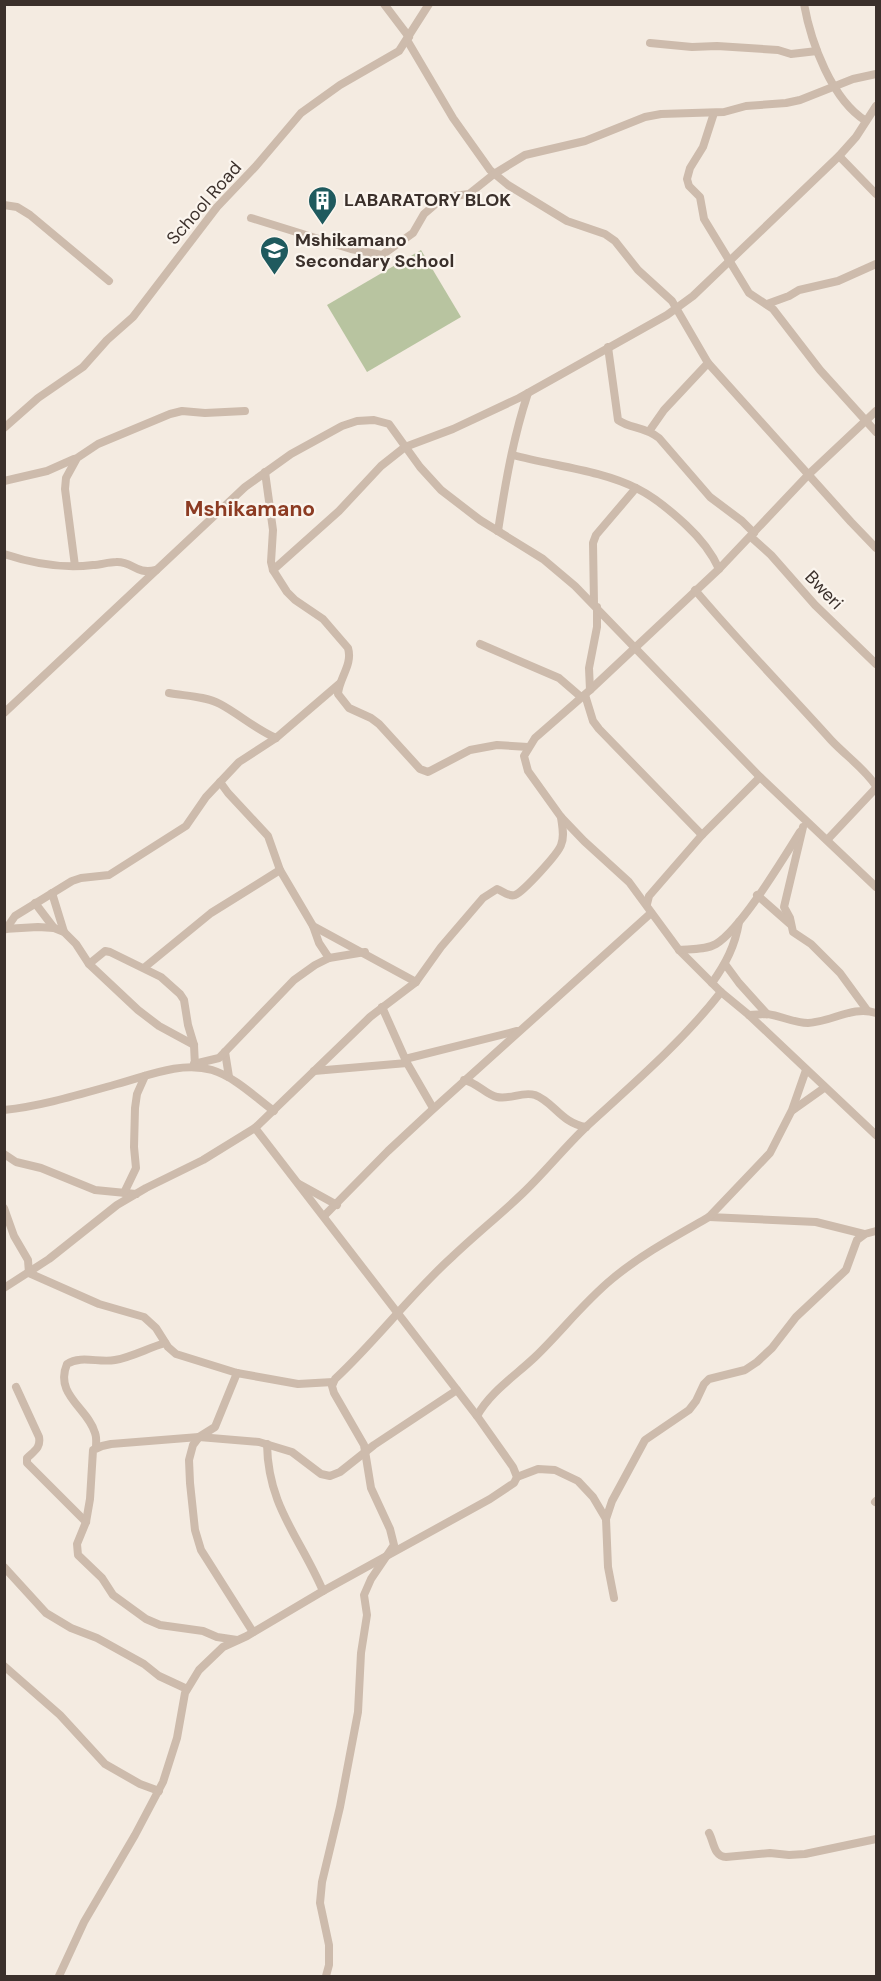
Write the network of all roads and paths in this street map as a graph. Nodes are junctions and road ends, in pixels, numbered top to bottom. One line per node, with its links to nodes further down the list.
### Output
1 (384, 4): 4 (street)
2 (429, 4): 4 (street, School Road)
3 (804, 4): 6 (street)
4 (408, 38): 13 (street); 28 (street, School Road)
5 (650, 43): 6 (street)
6 (817, 51): 8 (street)
7 (876, 74): 8 (street)
8 (835, 87): 10 (street); 11 (street)
9 (876, 106): 11 (street)
10 (714, 113): 13 (street); 17 (street)
11 (866, 121): 12 (street)
12 (839, 156): 14 (street); 17 (street)
13 (494, 174): 16 (street); 21 (street)
14 (876, 195)
15 (4, 205): 19 (street)
16 (251, 218)
17 (730, 262): 20 (street); 21 (street)
18 (876, 264): 20 (street)
19 (109, 281)
20 (767, 304): 27 (street)
21 (677, 308): 22 (street); 23 (street)
22 (608, 347): 24 (street); 29 (street)
23 (708, 363): 29 (street); 35 (street)
24 (528, 393): 31 (street); 32 (street)
25 (245, 411): 33 (street)
26 (876, 411): 27 (street)
27 (866, 421): 30 (street); 35 (street)
28 (4, 428)
29 (650, 430): 39 (street, Bweri)
30 (876, 432)
31 (405, 447): 34 (street); 38 (street); 45 (street)
32 (513, 455): 37 (street); 38 (street)
33 (77, 458): 36 (street); 42 (street)
34 (265, 472): 44 (street); 45 (street)
35 (810, 474): 39 (street); 40 (street)
36 (4, 482)
37 (636, 488): 43 (street); 47 (street)
38 (498, 531): 47 (street)
39 (752, 535): 43 (street); 50 (street, Bweri)
40 (876, 548)
41 (4, 554): 42 (street)
42 (75, 566): 44 (street)
43 (719, 569): 46 (street)
44 (157, 570): 54 (street)
45 (273, 570): 51 (street)
46 (695, 590): 49 (street); 59 (street)
47 (595, 606): 49 (street); 53 (street)
48 (480, 644): 53 (street)
49 (635, 647): 53 (street); 57 (street)
50 (876, 664)
51 (339, 684): 55 (street); 56 (street)
52 (169, 693): 55 (street)
53 (585, 694): 56 (street); 62 (street)
54 (4, 713)
55 (276, 738): 58 (street)
56 (528, 747): 60 (street)
57 (760, 777): 61 (street); 62 (street)
58 (220, 782): 64 (street); 66 (street)
59 (876, 787): 63 (street)
60 (561, 817): 69 (street); 83 (street)
61 (805, 824): 63 (street); 67 (street); 73 (street)
62 (702, 835): 69 (street)
63 (828, 839): 65 (street)
64 (280, 870): 72 (street); 82 (street)
65 (876, 886)
66 (52, 893): 68 (street); 76 (street)
67 (758, 895): 71 (street); 73 (street)
68 (35, 903): 74 (street); 75 (street)
69 (647, 904): 70 (street)
70 (651, 913): 77 (street); 91 (street)
71 (740, 921): 77 (street); 81 (street)
72 (313, 926): 78 (street); 79 (street)
73 (791, 926): 87 (street)
74 (54, 928): 75 (street); 76 (street)
75 (5, 929)
76 (64, 932): 80 (street)
77 (679, 950): 84 (street)
78 (364, 952): 79 (street); 83 (street)
79 (329, 958): 93 (street)
80 (89, 964): 82 (street); 92 (street)
81 (725, 964): 84 (street); 88 (street)
82 (144, 967): 92 (street)
83 (416, 982): 86 (street)
84 (712, 983): 85 (street)
85 (721, 992): 89 (street); 106 (street)
86 (382, 1007): 94 (street); 97 (street)
87 (871, 1011): 88 (street); 90 (street)
88 (767, 1014): 89 (street)
89 (749, 1015): 96 (street)
90 (876, 1019)
91 (518, 1031): 94 (street); 100 (street)
92 (194, 1045): 95 (street)
93 (225, 1052): 95 (street); 99 (street)
94 (406, 1061): 97 (street); 102 (street)
95 (195, 1065): 98 (street); 99 (street)
96 (806, 1070): 101 (street); 104 (street)
97 (314, 1071): 105 (street)
98 (145, 1076): 103 (street); 112 (street)
99 (229, 1077): 105 (street)
100 (464, 1080): 102 (street); 106 (street)
101 (824, 1088): 104 (street); 108 (street)
102 (434, 1108): 114 (street)
103 (4, 1110)
104 (792, 1110): 117 (street)
105 (274, 1111): 107 (street)
106 (586, 1127): 122 (street)
107 (255, 1128): 111 (street); 113 (street)
108 (876, 1135)
109 (8, 1156): 110 (street); 112 (street)
110 (4, 1167)
111 (296, 1182): 114 (street); 116 (street)
112 (124, 1193): 113 (street)
113 (136, 1194): 120 (street)
114 (337, 1205): 116 (street)
115 (4, 1208): 120 (street)
116 (324, 1216): 122 (street)
117 (709, 1217): 119 (street); 128 (street)
118 (876, 1231): 119 (street)
119 (865, 1234): 134 (street)
120 (29, 1273): 121 (street); 123 (street)
121 (4, 1288)
122 (397, 1312): 125 (street); 127 (street)
123 (165, 1343): 124 (street); 131 (street)
124 (237, 1373): 125 (street); 129 (street)
125 (333, 1382): 132 (street)
126 (16, 1387): 135 (street)
127 (457, 1390): 128 (street); 132 (street)
128 (477, 1416): 133 (street)
129 (199, 1437): 130 (street); 131 (street); 140 (street)
130 (267, 1444): 132 (street); 138 (street)
131 (96, 1448): 135 (street)
132 (365, 1452): 136 (street)
133 (517, 1478): 134 (street); 136 (street)
134 (606, 1519): 139 (street)
135 (86, 1522): 141 (street)
136 (387, 1557): 138 (street); 148 (street)
137 (4, 1567): 143 (street)
138 (324, 1591): 140 (street)
139 (614, 1598)
140 (253, 1632): 141 (street)
141 (238, 1640): 143 (street)
142 (4, 1666): 144 (street)
143 (187, 1689): 144 (street)
144 (159, 1791): 147 (street)
145 (709, 1833): 146 (street)
146 (876, 1839)
147 (59, 1977)
148 (326, 1977)

